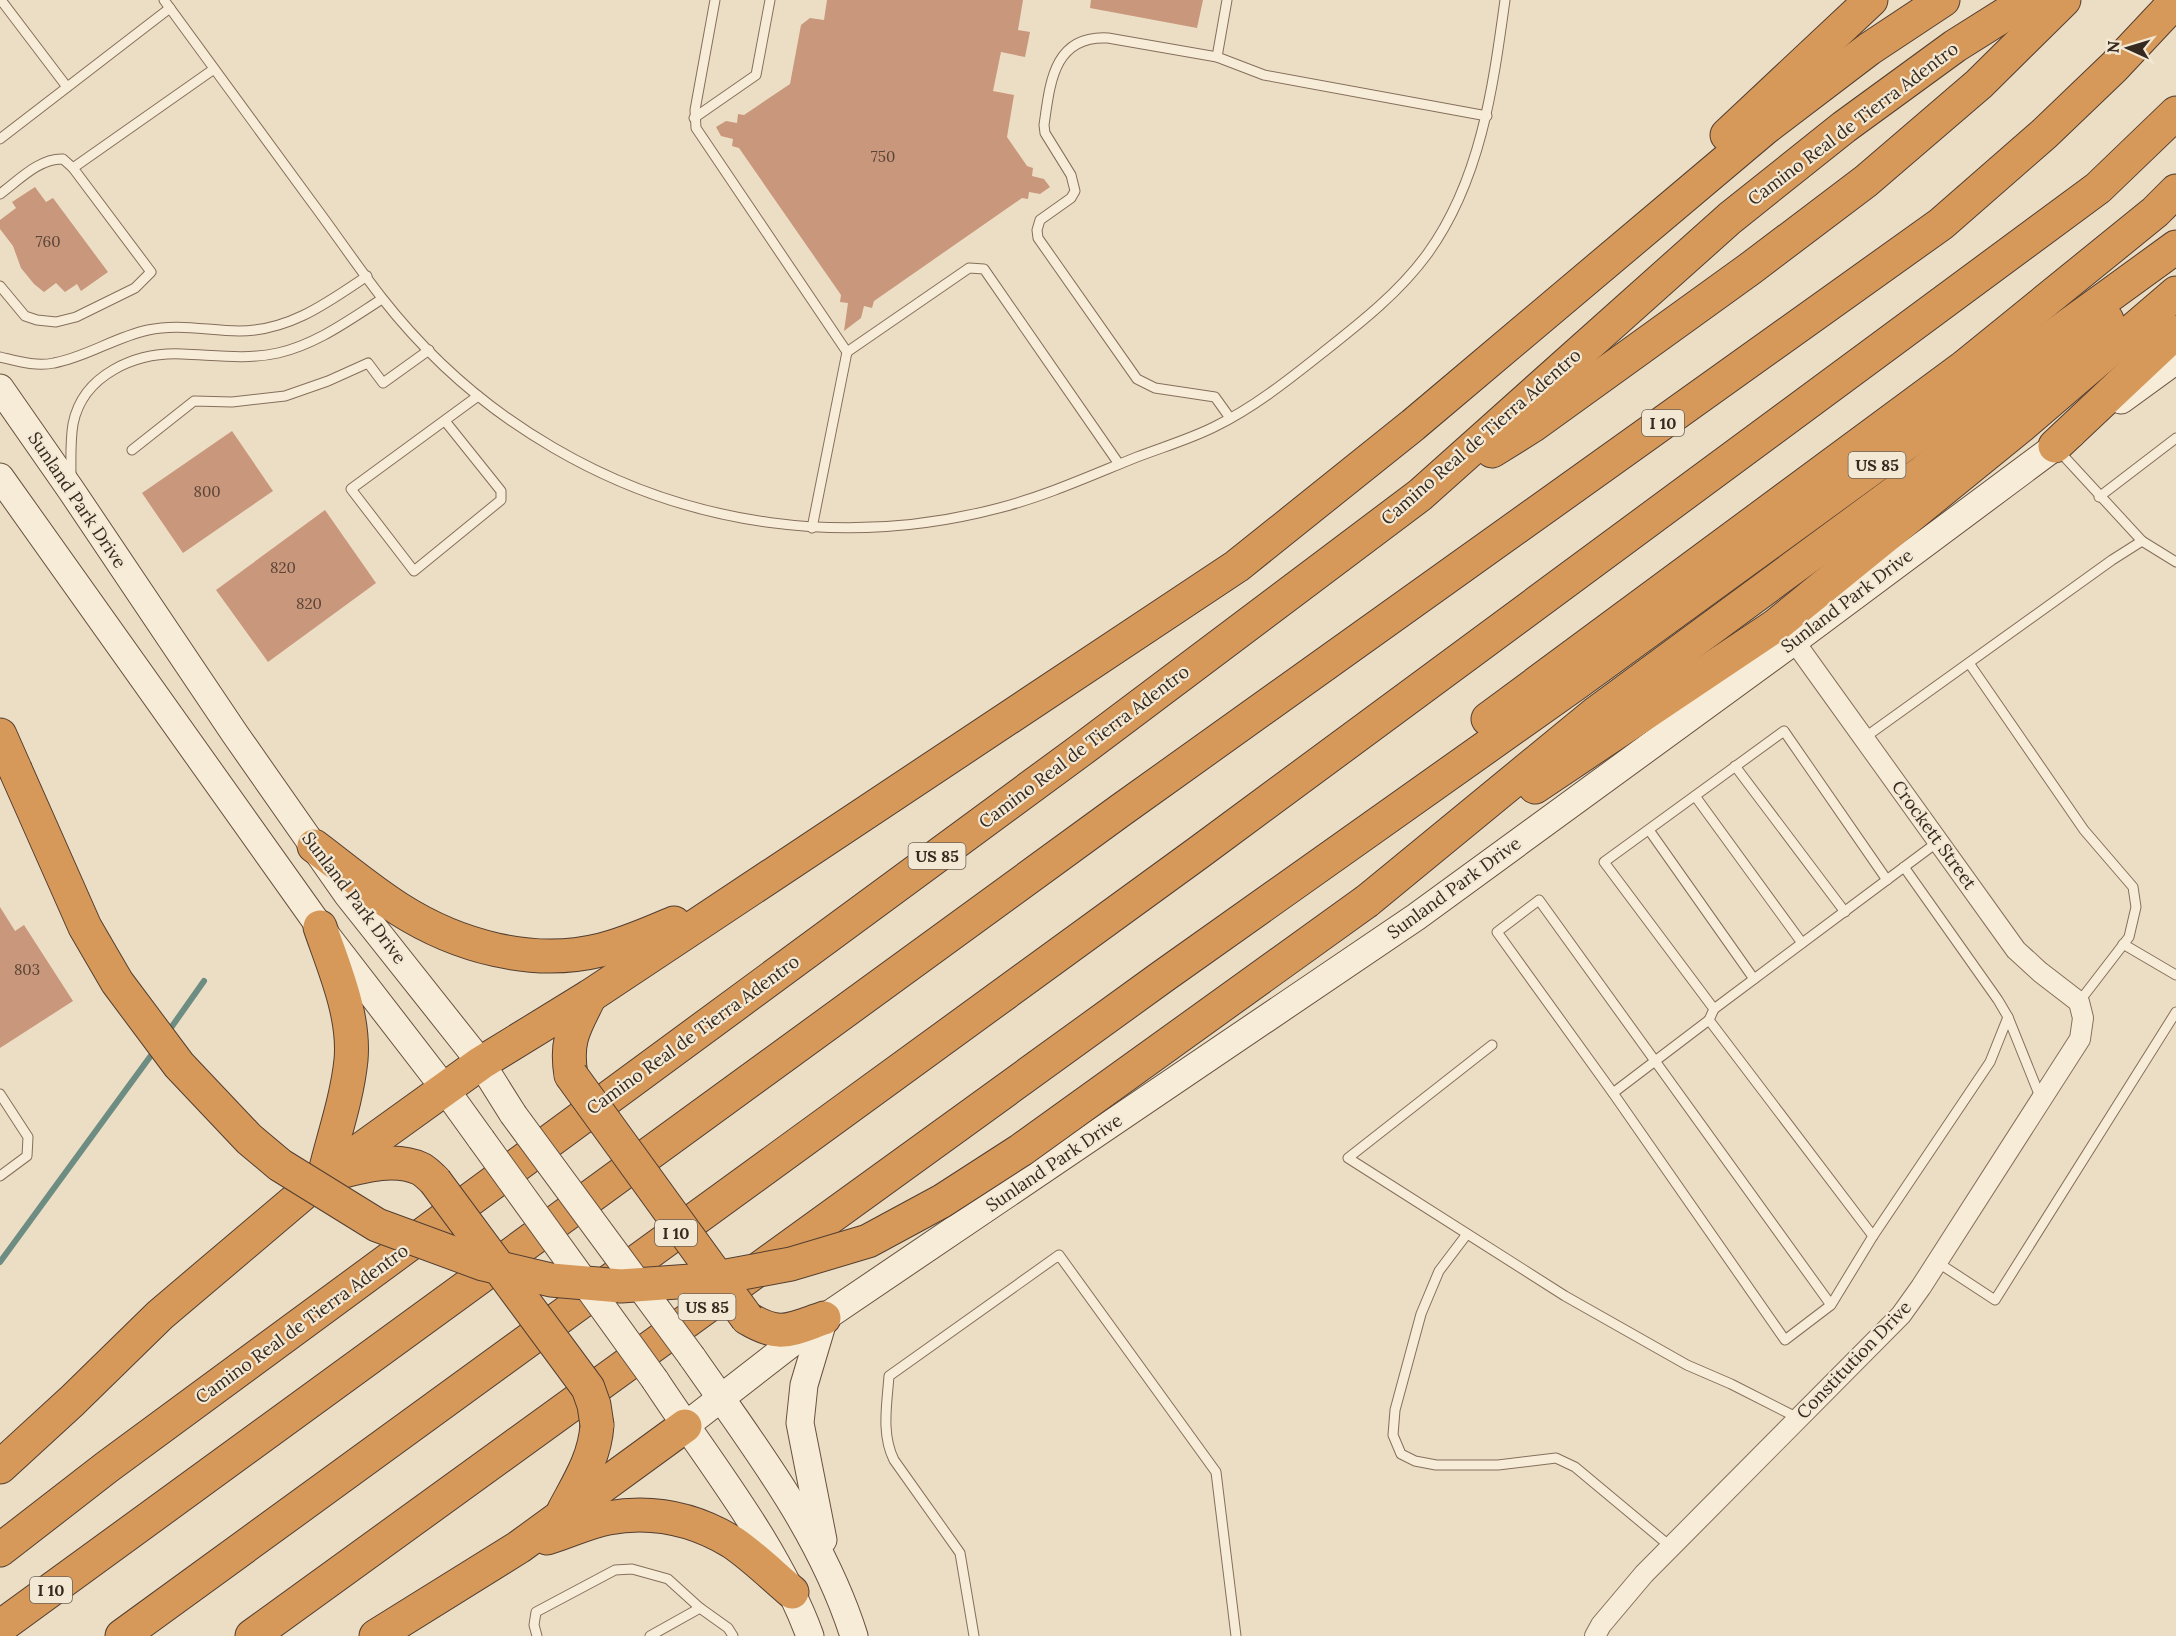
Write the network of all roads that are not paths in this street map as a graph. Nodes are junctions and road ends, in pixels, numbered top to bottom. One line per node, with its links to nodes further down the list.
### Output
1 (1, 0): 14 (lane)
2 (715, 0): 17 (lane)
3 (770, 0): 17 (lane)
4 (1227, 0): 12 (lane)
5 (1505, 0): 16 (lane)
6 (1871, 0): 24 (highway)
7 (1943, 0): 24 (highway)
8 (2028, 0): 44 (highway, Camino Real de Tierra Adentro / US 85)
9 (2064, 0): 44 (highway)
10 (2176, 1): 100 (highway, I 10)
11 (167, 4): 13 (lane); 14 (lane)
12 (1217, 57): 16 (lane); 36 (lane)
13 (214, 69): 19 (lane); 25 (lane)
14 (67, 87): 18 (lane)
15 (2176, 113): 101 (highway, I 10)
16 (1487, 116): 36 (lane)
17 (694, 118): 31 (lane)
18 (0, 139)
19 (73, 168): 21 (lane); 26 (lane)
20 (2176, 191): 67 (highway)
21 (0, 194)
22 (2176, 247): 67 (highway, US 85)
23 (2176, 254): 61 (highway)
24 (1595, 269): 60 (highway)
25 (367, 276): 28 (lane); 32 (lane)
26 (0, 286)
27 (2176, 293): 61 (highway)
28 (382, 299): 30 (lane); 43 (lane)
29 (2176, 332): 39 (highway)
30 (429, 351): 35 (lane); 40 (lane)
31 (847, 352): 41 (lane); 46 (lane)
32 (0, 357)
33 (2176, 360): 39 (main road, Sunland Park Drive)
34 (0, 388): 43 (main road, Sunland Park Drive)
35 (478, 396): 37 (lane); 46 (lane)
36 (1230, 418): 41 (lane)
37 (445, 421): 37 (lane)
38 (2176, 438): 45 (lane)
39 (2055, 446): 45 (lane); 49 (main road, Sunland Park Drive)
40 (132, 450)
41 (1119, 464): 46 (lane)
42 (0, 477): 63 (main road)
43 (71, 490): 57 (main road, Sunland Park Drive)
44 (1420, 495): 96 (highway, Camino Real de Tierra Adentro / US 85)
45 (2099, 496): 47 (lane)
46 (812, 528)
47 (2142, 541): 48 (lane); 50 (lane)
48 (2176, 562)
49 (1794, 641): 52 (street, Crockett Street); 88 (main road, Sunland Park Drive)
50 (1969, 663): 52 (lane); 65 (lane)
51 (0, 735): 61 (highway, bridge)
52 (1864, 738): 56 (street, Crockett Street)
53 (1736, 766): 54 (lane); 59 (lane); 62 (lane)
54 (1695, 796): 55 (lane); 64 (lane)
55 (1649, 830): 68 (lane); 70 (lane)
56 (1939, 842): 58 (lane); 71 (street, Crockett Street)
57 (314, 846): 60 (highway); 77 (main road, Sunland Park Drive)
58 (1904, 867): 59 (lane); 73 (lane)
59 (1887, 880): 62 (lane)
60 (739, 897): 69 (highway)
61 (1367, 901)
62 (1845, 912): 64 (lane)
63 (320, 927): 78 (main road); 83 (highway)
64 (1802, 943): 68 (lane)
65 (2123, 944): 66 (lane); 71 (lane)
66 (2176, 975)
67 (1162, 977): 102 (highway, US 85)
68 (1754, 979): 70 (lane)
69 (590, 996): 77 (highway); 88 (highway, bridge)
70 (1714, 1009): 74 (lane)
71 (2081, 1010): 81 (street, Constitution Drive)
72 (2176, 1012): 86 (lane)
73 (2008, 1017): 81 (lane); 85 (lane)
74 (1709, 1020): 76 (lane); 85 (lane)
75 (1492, 1045): 84 (lane)
76 (1656, 1060): 79 (lane); 79 (lane); 87 (lane)
77 (481, 1063): 78 (highway); 89 (main road, Sunland Park Drive, bridge)
78 (446, 1089): 83 (highway); 91 (main road, bridge)
79 (1613, 1093): 87 (lane)
80 (0, 1094): 82 (lane)
81 (2041, 1099): 86 (street, Constitution Drive)
82 (0, 1176)
83 (324, 1176): 92 (highway); 93 (highway, bridge)
84 (1467, 1234): 90 (lane); 95 (lane)
85 (1873, 1236): 87 (lane)
86 (1937, 1262): 90 (street, Constitution Drive)
87 (1831, 1305)
88 (824, 1318): 89 (main road, Sunland Park Drive); 97 (main road)
89 (721, 1399): 91 (main road, Sunland Park Drive); 97 (main road, Sunland Park Drive)
90 (1798, 1418): 95 (street, Constitution Drive)
91 (686, 1426): 93 (highway); 98 (main road)
92 (0, 1467)
93 (560, 1516): 94 (highway)
94 (519, 1547): 98 (highway); 103 (highway)
95 (1671, 1547): 111 (street, Constitution Drive)
96 (0, 1550)
97 (830, 1573): 108 (main road, Sunland Park Drive)
98 (792, 1592): 107 (main road)
99 (700, 1608): 104 (lane); 105 (lane); 106 (lane)
100 (0, 1627)
101 (122, 1636)
102 (252, 1636)
103 (376, 1636)
104 (537, 1636)
105 (650, 1636)
106 (733, 1636)
107 (810, 1636)
108 (854, 1636)
109 (974, 1636): 110 (lane)
110 (1236, 1636)
111 (1595, 1636)

